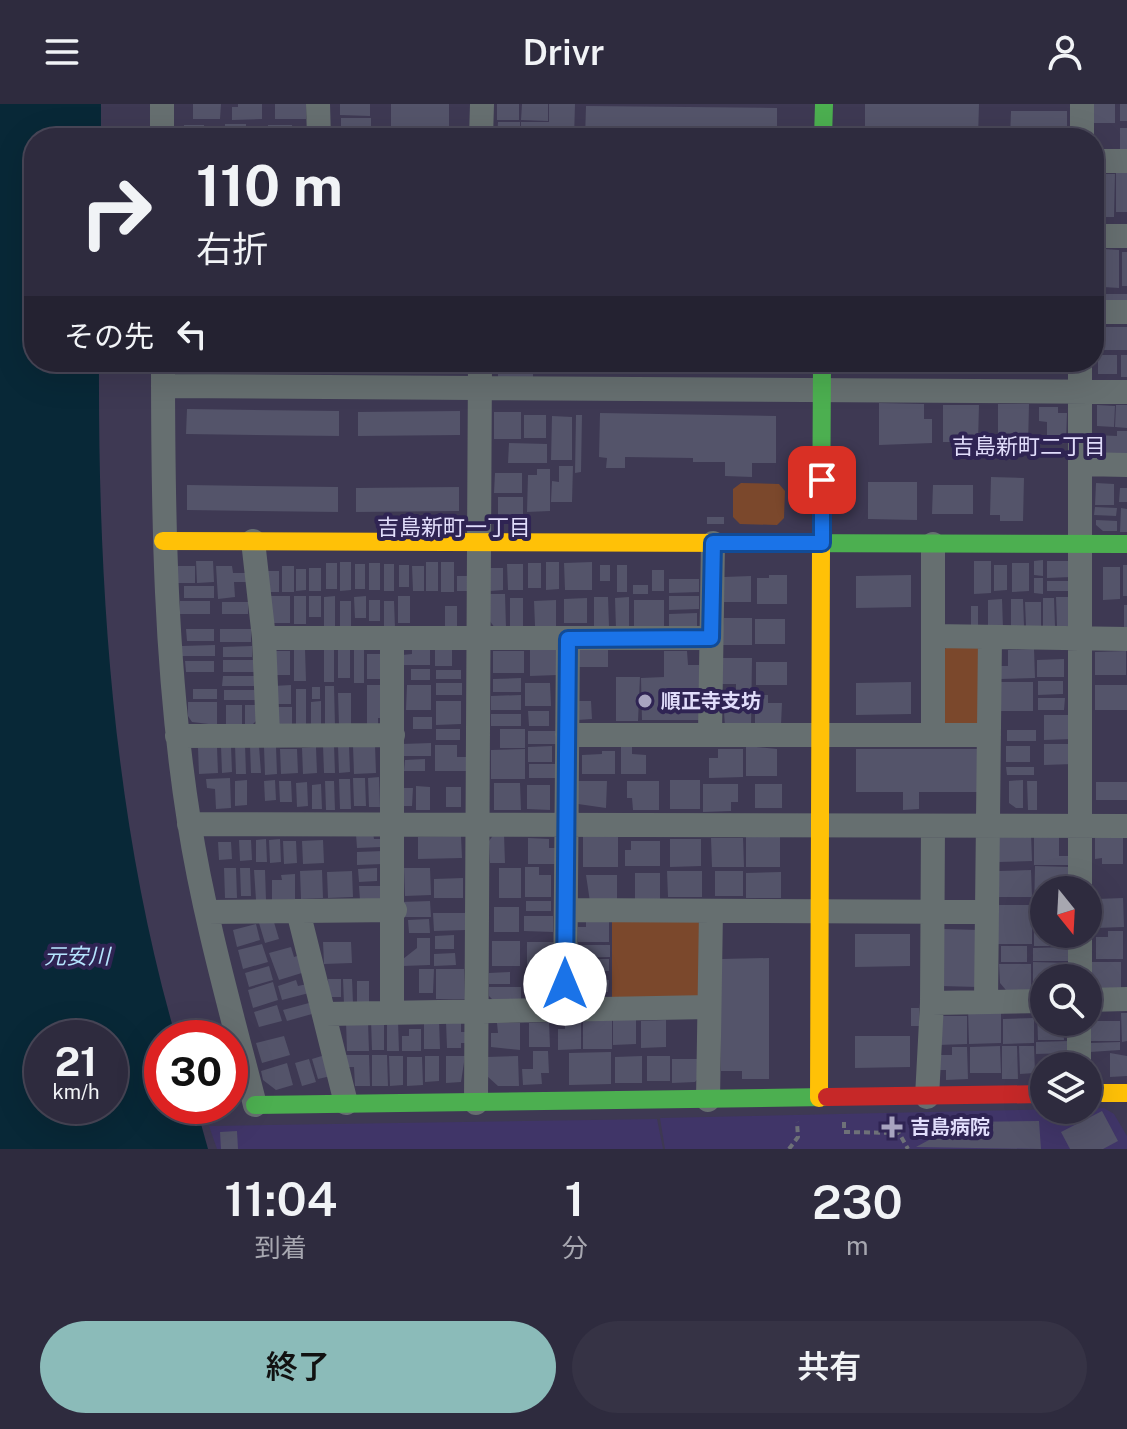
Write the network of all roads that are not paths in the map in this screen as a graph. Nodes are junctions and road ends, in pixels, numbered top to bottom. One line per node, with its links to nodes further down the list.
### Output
1 (162, 104): 6 (street)
2 (318, 104): 7 (street)
3 (482, 104): 8 (street)
4 (824, 104): 9 (street)
5 (1082, 104): 10 (street)
6 (162, 128)
7 (319, 128)
8 (481, 128)
9 (823, 128)
10 (1082, 128)
11 (1104, 161): 12 (street)
12 (1127, 161)
13 (1104, 236): 14 (street)
14 (1127, 236)
15 (1104, 312): 16 (street)
16 (1127, 312)
17 (480, 372): 21 (street)
18 (822, 372): 22 (street)
19 (1080, 372): 23 (street)
20 (163, 374): 21 (street); 27 (street)
21 (480, 388): 22 (street); 29 (street)
22 (822, 390): 23 (street); 31 (street)
23 (1080, 392): 24 (street); 25 (street)
24 (1127, 392)
25 (1080, 464): 26 (street); 33 (street)
26 (1127, 465)
27 (163, 541): 28 (street); 51 (street)
28 (253, 541): 29 (street); 37 (street)
29 (479, 542): 30 (street); 39 (street)
30 (713, 543): 31 (street); 40 (street)
31 (822, 543): 32 (street); 45 (street)
32 (933, 544): 33 (street); 35 (street)
33 (1080, 544): 34 (street); 41 (street)
34 (1127, 544)
35 (933, 636): 36 (street); 49 (street)
36 (990, 637): 41 (street); 50 (street)
37 (264, 638): 38 (street); 46 (street)
38 (392, 638): 39 (street); 47 (street)
39 (479, 638): 42 (street); 54 (street)
40 (711, 638): 42 (street); 44 (street)
41 (1080, 638): 43 (street); 59 (street)
42 (568, 639): 48 (street)
43 (1127, 639)
44 (710, 734): 45 (street); 48 (street)
45 (821, 734): 49 (street); 56 (street)
46 (268, 735): 47 (street); 51 (street)
47 (393, 735): 53 (street)
48 (567, 735): 55 (street)
49 (933, 735): 50 (street)
50 (989, 735): 58 (street)
51 (177, 736): 52 (street)
52 (189, 824): 53 (street); 67 (street)
53 (394, 824): 54 (street); 62 (street)
54 (478, 824): 55 (street); 77 (street)
55 (567, 824): 56 (street); 63 (street)
56 (820, 825): 57 (street); 66 (street)
57 (933, 826): 58 (street); 68 (street)
58 (988, 826): 59 (street); 69 (street)
59 (1080, 826): 60 (street); 61 (street)
60 (1127, 826)
61 (1080, 876)
62 (395, 910): 64 (street); 78 (street)
63 (566, 910): 65 (street); 76 (street)
64 (298, 911): 67 (street); 79 (street)
65 (711, 911): 66 (street); 75 (street)
66 (820, 911): 68 (street); 84 (street)
67 (207, 912): 88 (street)
68 (933, 912): 69 (street); 74 (street)
69 (987, 912): 72 (street)
70 (1127, 999): 71 (street)
71 (1102, 1000)
72 (986, 1001): 73 (street); 74 (street)
73 (1030, 1001)
74 (932, 1003): 83 (street)
75 (709, 1007): 76 (street); 85 (street)
76 (565, 1009): 77 (street)
77 (477, 1011): 78 (street); 87 (street)
78 (392, 1012): 79 (street)
79 (326, 1014): 86 (street)
80 (1102, 1093): 82 (street)
81 (1030, 1094): 83 (street)
82 (1126, 1094)
83 (927, 1097): 84 (street)
84 (819, 1098): 85 (street)
85 (708, 1100): 87 (street)
86 (346, 1103): 87 (street); 88 (street)
87 (476, 1103)
88 (255, 1105)

